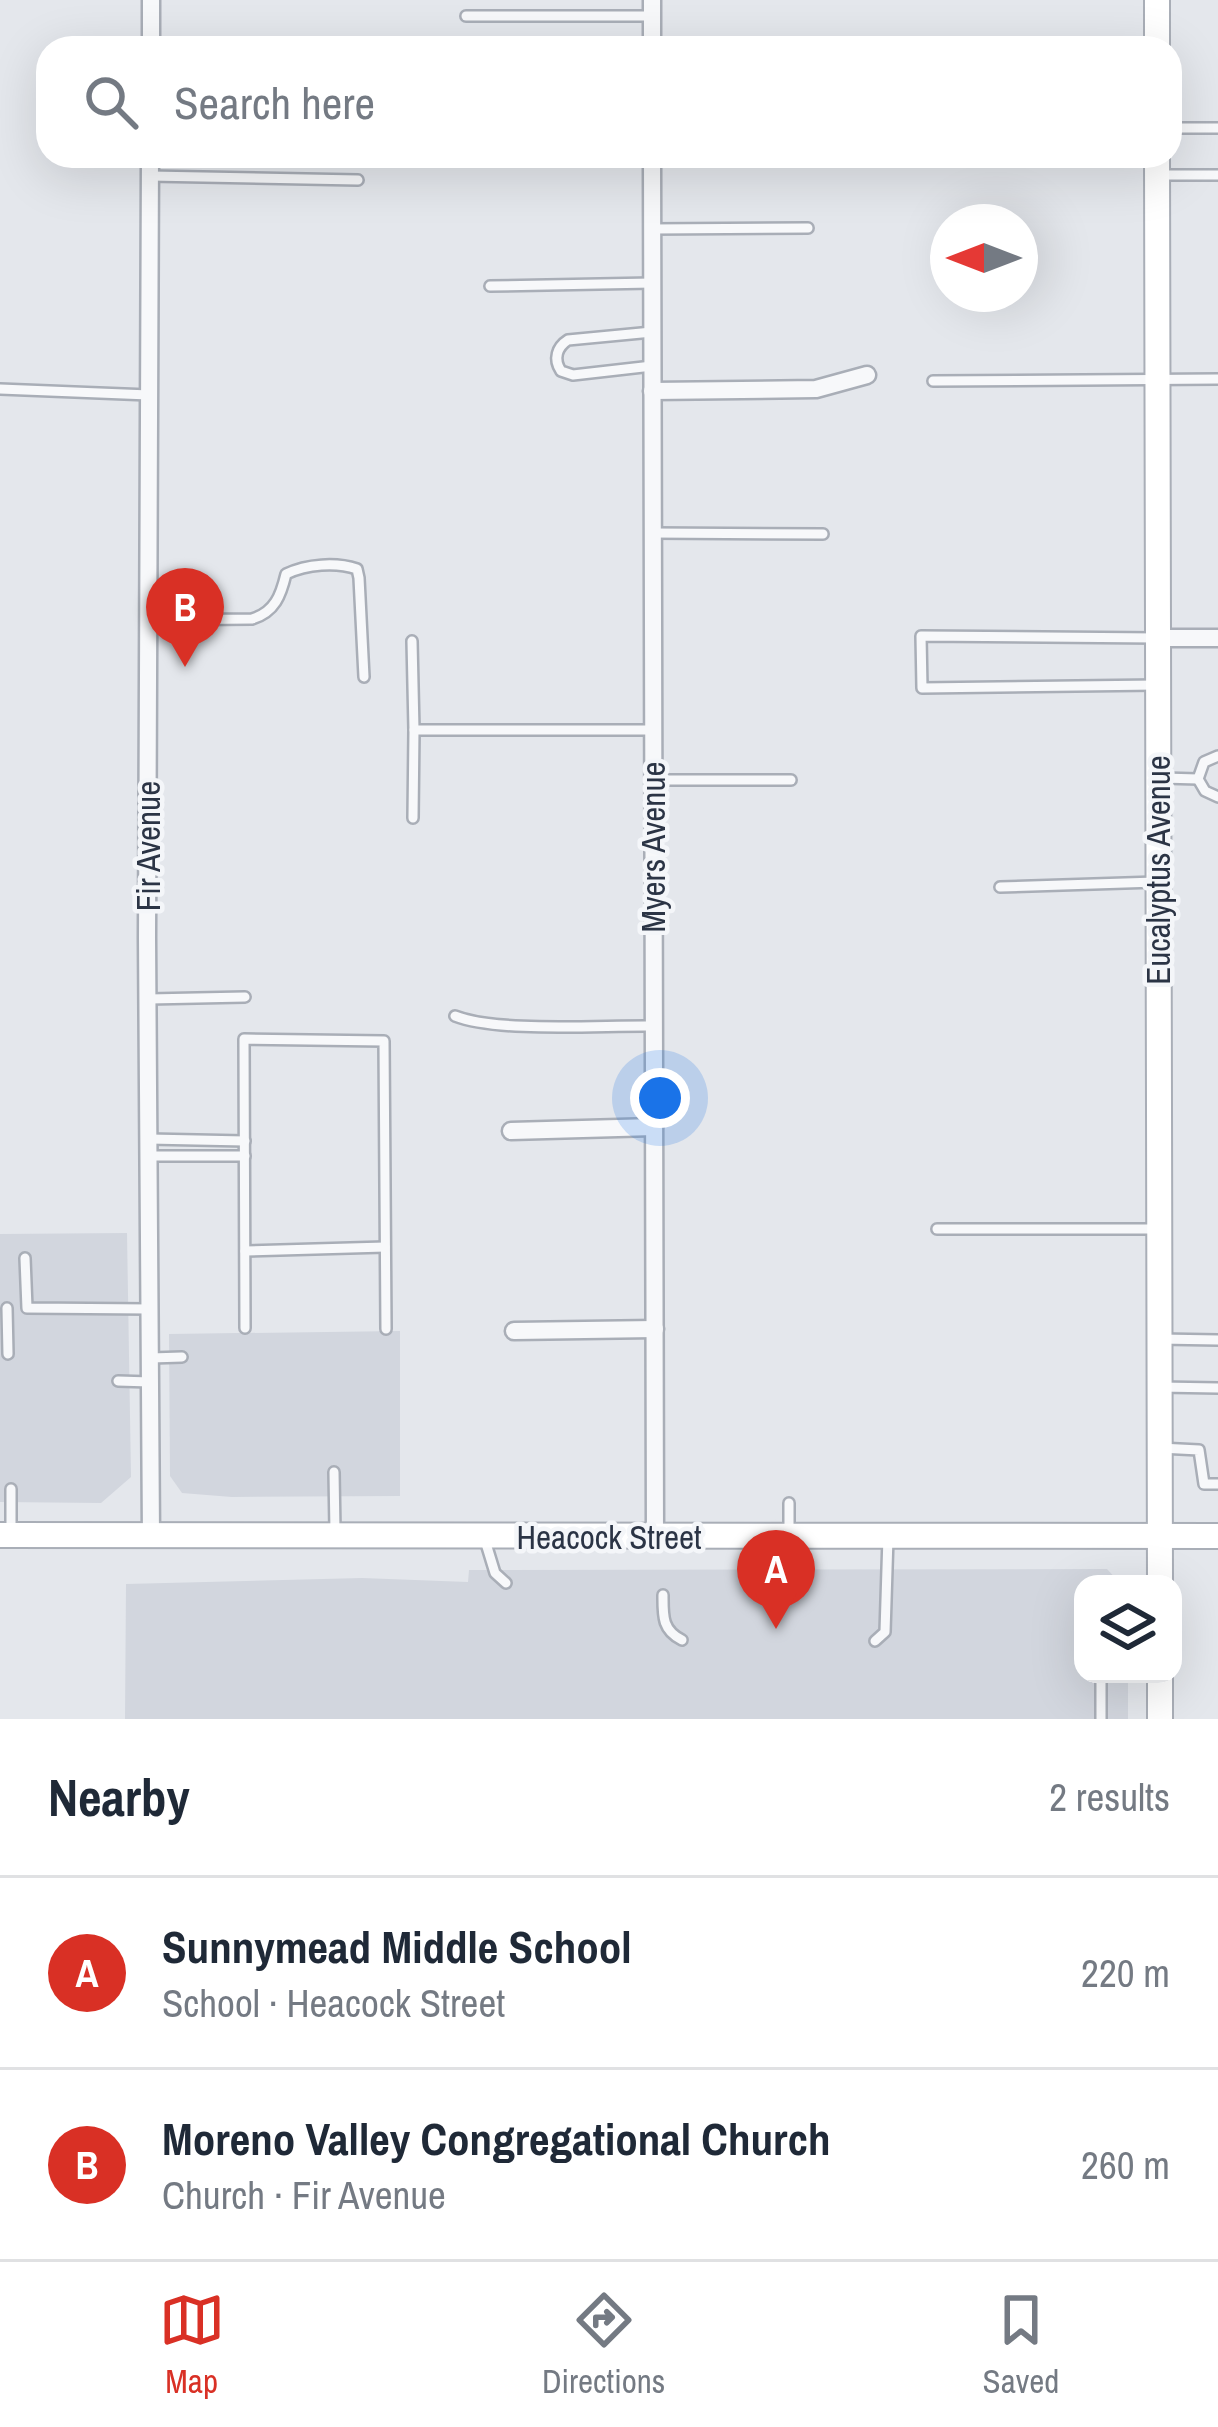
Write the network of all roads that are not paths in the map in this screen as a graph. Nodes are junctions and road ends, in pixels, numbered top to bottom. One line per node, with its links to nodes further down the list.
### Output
1 (151, 0): 5 (street)
2 (1156, 0): 6 (street)
3 (652, 8): 4 (lane)
4 (466, 16)
5 (151, 36)
6 (1156, 36)
7 (1182, 128): 8 (lane)
8 (1218, 128)
9 (150, 168): 13 (street, Fir Avenue)
10 (652, 168): 16 (street, Myers Avenue)
11 (1156, 168): 23 (street, Eucalyptus Avenue)
12 (1173, 168): 14 (lane)
13 (150, 176): 15 (lane); 28 (street, Fir Avenue)
14 (1218, 176)
15 (358, 181)
16 (652, 229): 17 (lane); 18 (street, Myers Avenue)
17 (808, 229)
18 (652, 283): 19 (lane); 20 (street, Myers Avenue)
19 (490, 286)
20 (652, 332): 21 (street, Myers Avenue); 21 (lane)
21 (652, 366): 27 (street, Myers Avenue)
22 (867, 375): 27 (street)
23 (1156, 379): 24 (lane); 25 (lane); 32 (street, Eucalyptus Avenue)
24 (1218, 379)
25 (933, 381)
26 (0, 389): 28 (lane)
27 (652, 392): 29 (street, Myers Avenue)
28 (149, 395): 31 (street, Fir Avenue)
29 (652, 533): 30 (lane); 38 (street, Myers Avenue)
30 (824, 535)
31 (148, 620): 35 (lane); 49 (street, Fir Avenue)
32 (1156, 638): 33 (street); 36 (street, Eucalyptus Avenue); 36 (lane)
33 (1218, 638)
34 (412, 641): 37 (lane)
35 (364, 677)
36 (1157, 686): 40 (street, Eucalyptus Avenue)
37 (414, 730): 38 (lane); 45 (lane)
38 (653, 730): 41 (street, Myers Avenue)
39 (1218, 756): 42 (lane)
40 (1157, 778): 42 (lane); 46 (street, Eucalyptus Avenue)
41 (653, 779): 43 (lane); 51 (street, Myers Avenue)
42 (1198, 779): 44 (lane)
43 (791, 780)
44 (1218, 796)
45 (413, 818)
46 (1158, 882): 47 (lane); 58 (street, Eucalyptus Avenue)
47 (1000, 887)
48 (245, 997): 49 (lane)
49 (148, 999): 55 (street, Fir Avenue)
50 (455, 1016): 51 (lane)
51 (654, 1025): 52 (street, Myers Avenue)
52 (654, 1127): 53 (street); 66 (street, Myers Avenue)
53 (511, 1131)
54 (245, 1141): 55 (lane); 56 (lane); 59 (lane)
55 (148, 1147): 56 (lane); 63 (street, Fir Avenue)
56 (245, 1156): 60 (lane)
57 (937, 1228): 58 (lane)
58 (1159, 1229): 68 (street, Eucalyptus Avenue)
59 (385, 1247): 60 (lane); 65 (lane)
60 (245, 1251): 64 (lane)
61 (25, 1258): 63 (lane)
62 (7, 1308): 70 (lane)
63 (150, 1309): 72 (street, Fir Avenue)
64 (245, 1328)
65 (386, 1328)
66 (656, 1329): 67 (street); 90 (street, Myers Avenue)
67 (514, 1330)
68 (1160, 1339): 69 (lane); 75 (street, Eucalyptus Avenue)
69 (1218, 1340)
70 (8, 1354)
71 (182, 1357): 72 (lane)
72 (150, 1358): 74 (street, Fir Avenue)
73 (118, 1382): 74 (lane)
74 (150, 1382): 84 (street, Fir Avenue)
75 (1160, 1388): 76 (lane); 77 (street, Eucalyptus Avenue)
76 (1218, 1388)
77 (1160, 1448): 79 (lane); 83 (street, Eucalyptus Avenue)
78 (334, 1472): 86 (lane)
79 (1218, 1484)
80 (11, 1489): 82 (lane)
81 (789, 1503): 88 (lane)
82 (6, 1535): 84 (street, Heacock Street)
83 (1160, 1535): 85 (street, Heacock Street); 89 (street, Heacock Street); 91 (street, Eucalyptus Avenue)
84 (151, 1536): 86 (street, Heacock Street)
85 (1218, 1536)
86 (335, 1537): 87 (street, Heacock Street)
87 (484, 1537): 90 (street, Heacock Street); 92 (lane)
88 (789, 1537): 89 (street, Heacock Street); 90 (street, Heacock Street)
89 (888, 1537): 95 (lane)
90 (655, 1538)
91 (1160, 1575)
92 (506, 1583)
93 (663, 1595): 94 (lane)
94 (682, 1640)
95 (874, 1641)
96 (1101, 1683): 98 (lane)
97 (1160, 1683): 99 (street)
98 (1100, 1719)
99 (1160, 1719)

